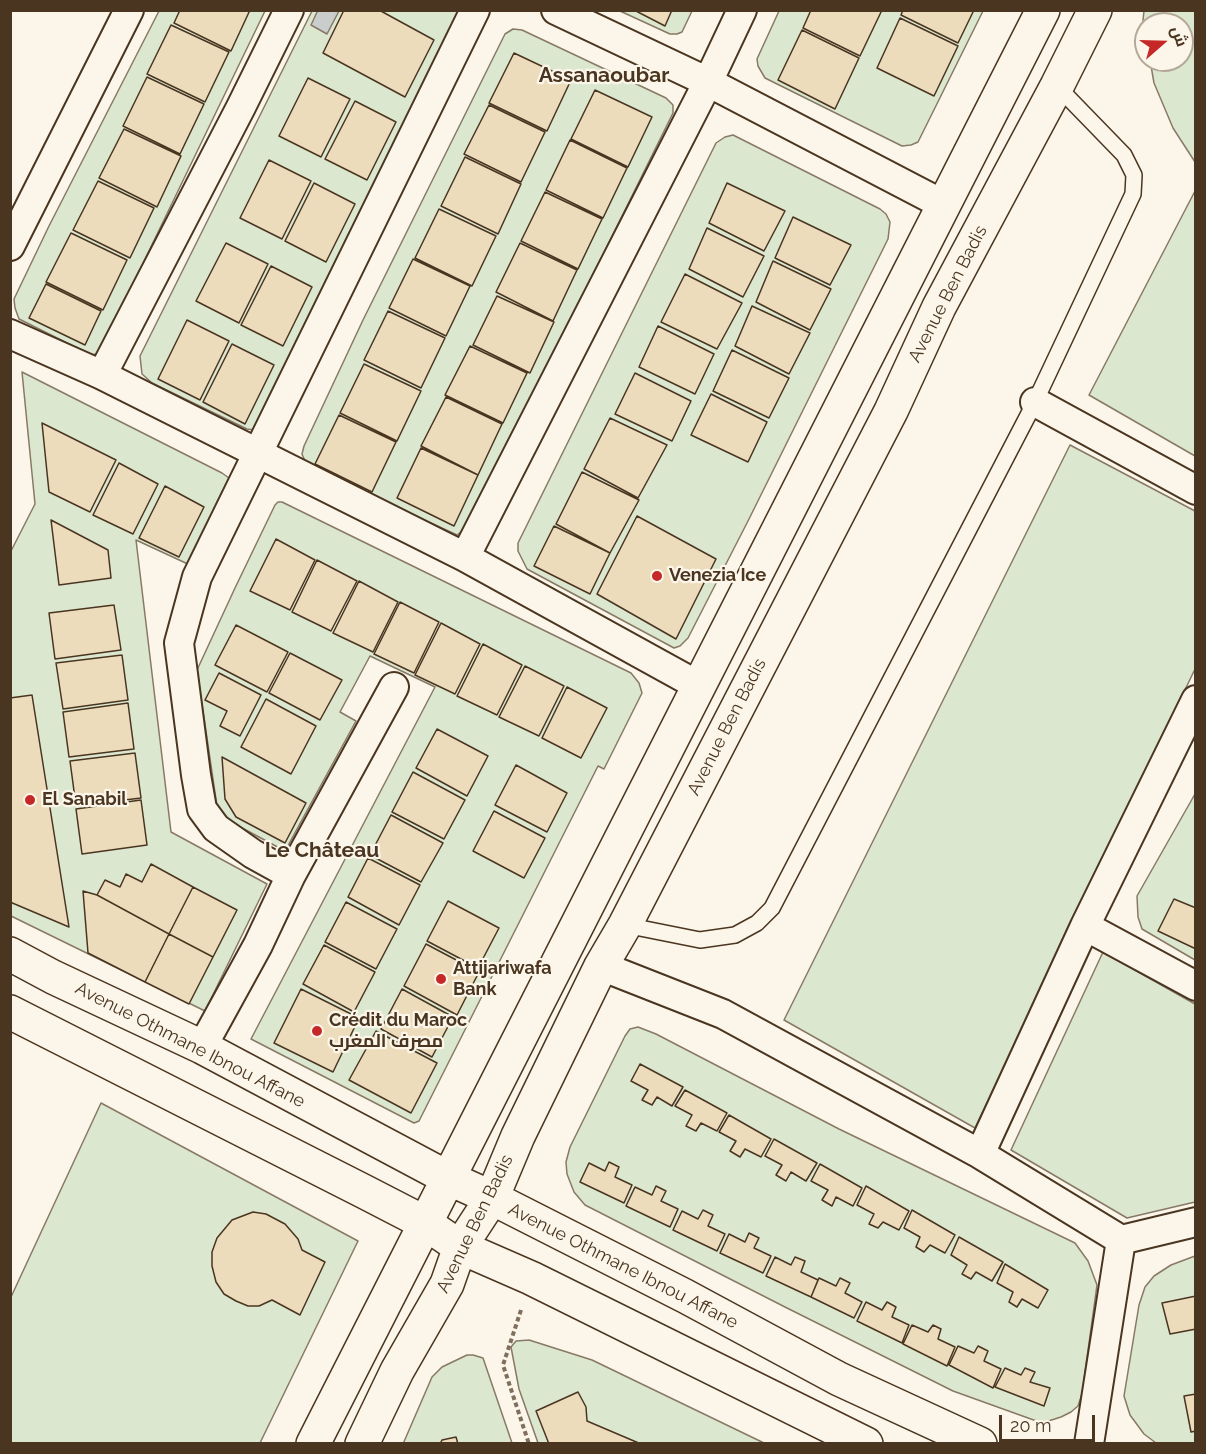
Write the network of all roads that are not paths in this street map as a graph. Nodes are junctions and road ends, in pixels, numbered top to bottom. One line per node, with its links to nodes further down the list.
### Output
1 (129, 10): 11 (street)
2 (289, 10): 13 (street)
3 (475, 10): 15 (street)
4 (556, 10): 8 (street)
5 (742, 10): 8 (street)
6 (1043, 10): 10 (main road)
7 (1095, 10): 9 (main road, Avenue Ben Badis)
8 (708, 82): 10 (street); 17 (street)
9 (1057, 86): 14 (lane); 22 (main road, Avenue Ben Badis)
10 (944, 205): 18 (main road)
11 (10, 246)
12 (10, 334): 13 (street)
13 (102, 375): 15 (street)
14 (1035, 402): 16 (street); 22 (lane)
15 (258, 454): 17 (street); 21 (street)
16 (1196, 490)
17 (465, 557): 18 (street)
18 (699, 686): 30 (main road)
19 (394, 687): 21 (street)
20 (1193, 713): 23 (street)
21 (291, 875): 28 (street)
22 (625, 925): 25 (main road, Avenue Ben Badis)
23 (1085, 926): 26 (street); 29 (street)
24 (10, 954): 28 (main road, Avenue Othmane Ibnou Affane)
25 (601, 966): 29 (street); 31 (main road, Avenue Ben Badis)
26 (1196, 986)
27 (10, 1012): 33 (main road)
28 (202, 1047): 30 (main road, Avenue Othmane Ibnou Affane)
29 (980, 1154): 34 (street)
30 (448, 1178): 31 (main road, Avenue Othmane Ibnou Affane); 33 (main road)
31 (492, 1198): 35 (main road, Avenue Ben Badis); 39 (main road, Avenue Othmane Ibnou Affane)
32 (1196, 1222): 34 (street)
33 (425, 1223): 35 (main road); 36 (main road)
34 (1121, 1240): 40 (street)
35 (460, 1247): 37 (main road, Avenue Ben Badis); 38 (main road)
36 (313, 1443)
37 (362, 1443)
38 (866, 1443)
39 (980, 1443)
40 (1089, 1443)

